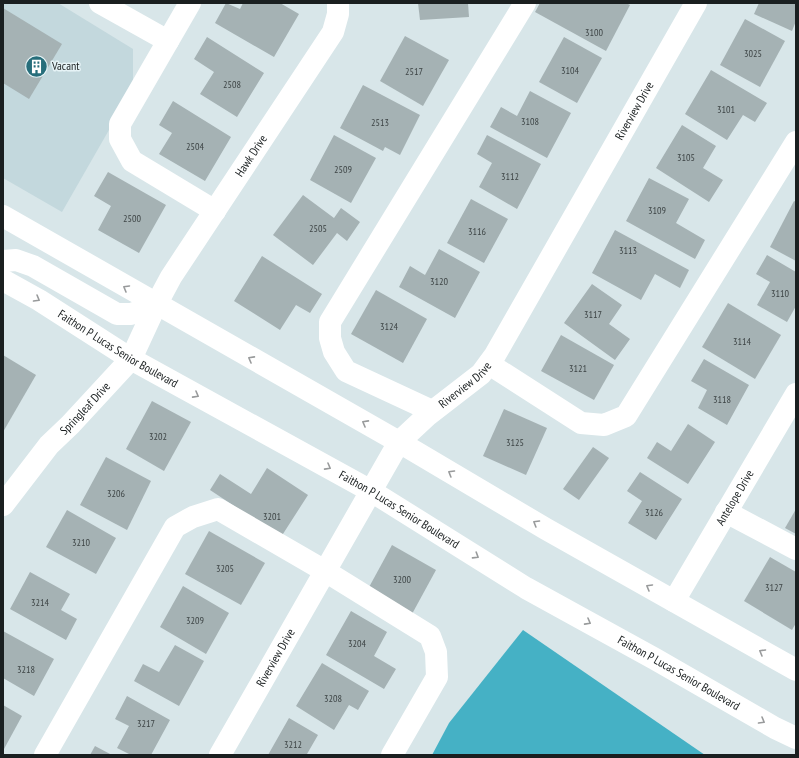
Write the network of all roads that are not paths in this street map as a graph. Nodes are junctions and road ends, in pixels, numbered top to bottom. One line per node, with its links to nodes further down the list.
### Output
1 (100, 3): 6 (main road)
2 (190, 3): 6 (main road)
3 (338, 3): 8 (main road, Hawk Drive)
4 (525, 3): 16 (main road)
5 (696, 3): 14 (main road, Riverview Drive)
6 (168, 41): 8 (main road)
7 (796, 142): 14 (main road)
8 (215, 211): 12 (main road, Hawk Drive)
9 (3, 216): 12 (main road, one-way to 9)
10 (3, 261): 12 (main road)
11 (3, 280): 13 (main road, Faithon P Lucas Senior Boulevard, one-way to 13)
12 (156, 305): 13 (main road, Springleaf Drive); 17 (main road, one-way to 12)
13 (131, 359): 18 (main road, Faithon P Lucas Senior Boulevard, one-way to 18); 19 (main road, Springleaf Drive)
14 (489, 364): 16 (main road, Riverview Drive)
15 (796, 394): 20 (main road, Antelope Drive)
16 (432, 411): 17 (main road, Riverview Drive)
17 (398, 442): 18 (main road, Riverview Drive); 23 (main road, one-way to 17)
18 (371, 491): 22 (main road, Riverview Drive); 25 (main road, Faithon P Lucas Senior Boulevard, one-way to 25)
19 (5, 498)
20 (726, 512): 21 (main road); 23 (main road, Antelope Drive)
21 (796, 549)
22 (325, 571): 26 (main road); 27 (main road, Riverview Drive); 28 (main road)
23 (674, 601): 24 (main road, one-way to 23)
24 (796, 670)
25 (796, 738)
26 (45, 755)
27 (220, 755)
28 (392, 755)

